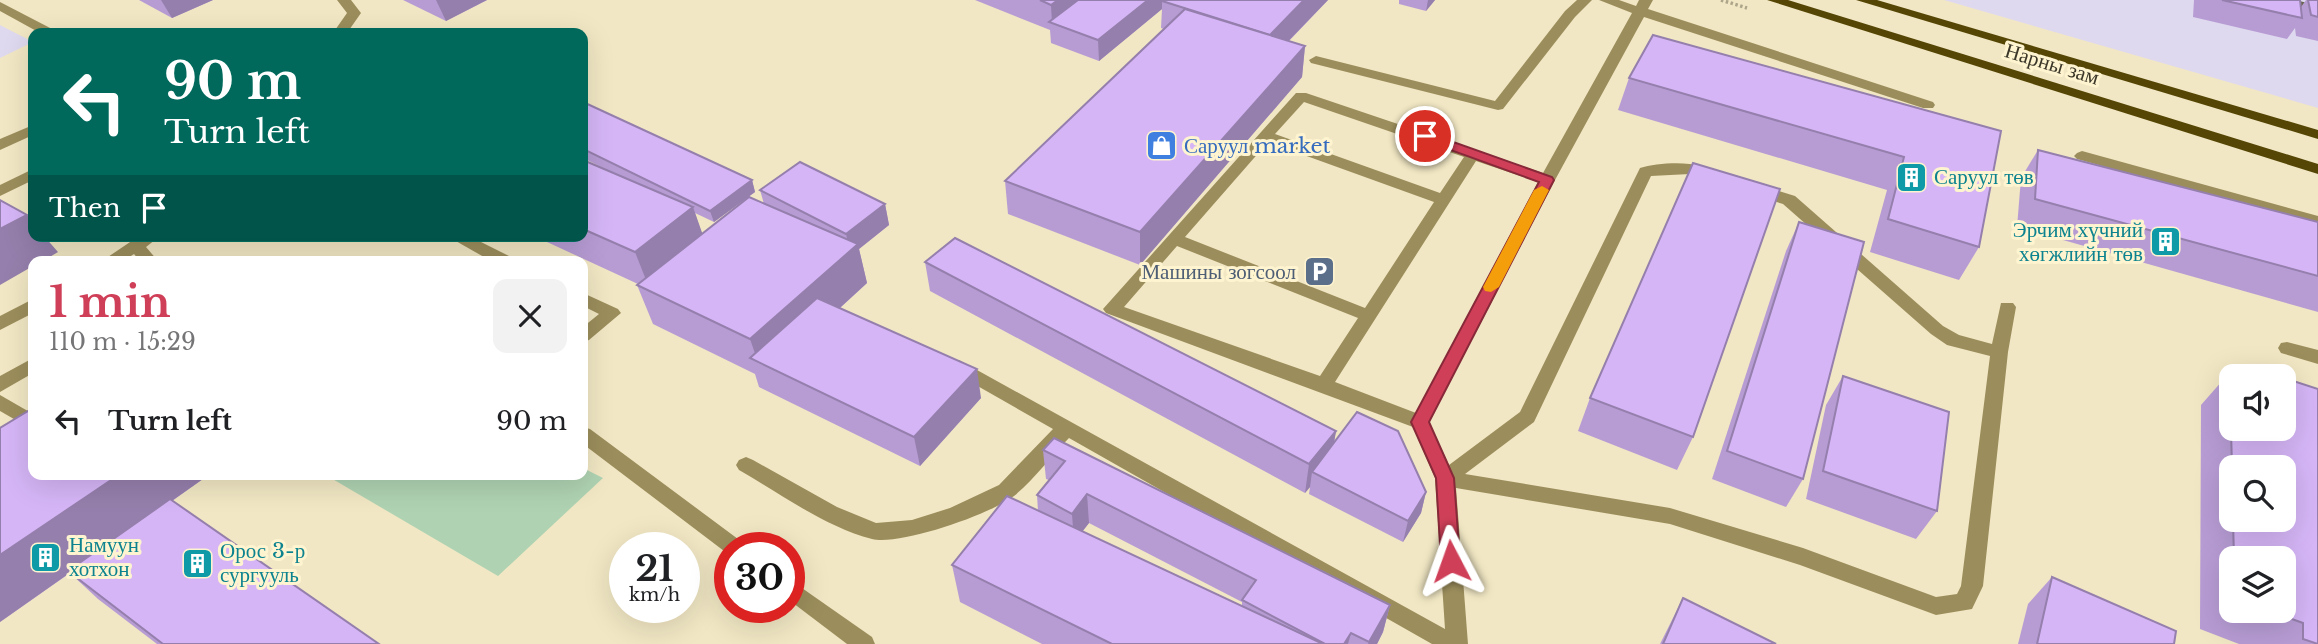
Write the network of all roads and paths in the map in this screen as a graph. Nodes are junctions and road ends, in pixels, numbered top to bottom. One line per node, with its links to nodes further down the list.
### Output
1 (344, 0): 9 (street)
2 (1586, 0): 10 (street)
3 (1606, 0): 6 (street)
4 (1774, 0): 18 (main road, Нарны зам)
5 (1863, 0): 13 (main road, Нарны зам)
6 (1644, 5): 11 (street); 20 (street)
7 (0, 6): 8 (street)
8 (40, 28)
9 (344, 28)
10 (1316, 60)
11 (1928, 105)
12 (28, 131): 15 (street)
13 (2318, 135)
14 (1265, 136): 16 (street); 22 (street); 24 (street)
15 (0, 145)
16 (1474, 153): 20 (street); 22 (street)
17 (2082, 156): 23 (street)
18 (2318, 169)
19 (28, 177): 21 (street)
20 (1547, 180): 46 (street)
21 (0, 191)
22 (1444, 200): 34 (street)
23 (2318, 221)
24 (1174, 239): 34 (street); 43 (street)
25 (142, 242): 27 (street)
26 (467, 242): 30 (street)
27 (135, 246): 28 (street); 29 (street)
28 (118, 256)
29 (145, 256)
30 (495, 256)
31 (588, 302): 36 (street)
32 (2007, 307): 38 (street)
33 (28, 308): 35 (street)
34 (1369, 316): 43 (street)
35 (0, 324)
36 (588, 332)
37 (2287, 348): 39 (street)
38 (1998, 352): 50 (street); 50 (street)
39 (2318, 357)
40 (946, 360): 47 (street)
41 (28, 368): 42 (street)
42 (0, 385)
43 (1325, 385): 46 (street)
44 (0, 402): 45 (street)
45 (28, 420)
46 (1420, 422): 50 (street)
47 (1066, 428): 49 (street); 54 (street)
48 (588, 438): 51 (street)
49 (746, 465)
50 (1445, 478): 54 (street)
51 (714, 532)
52 (805, 600): 53 (street)
53 (864, 644)
54 (1454, 644)

